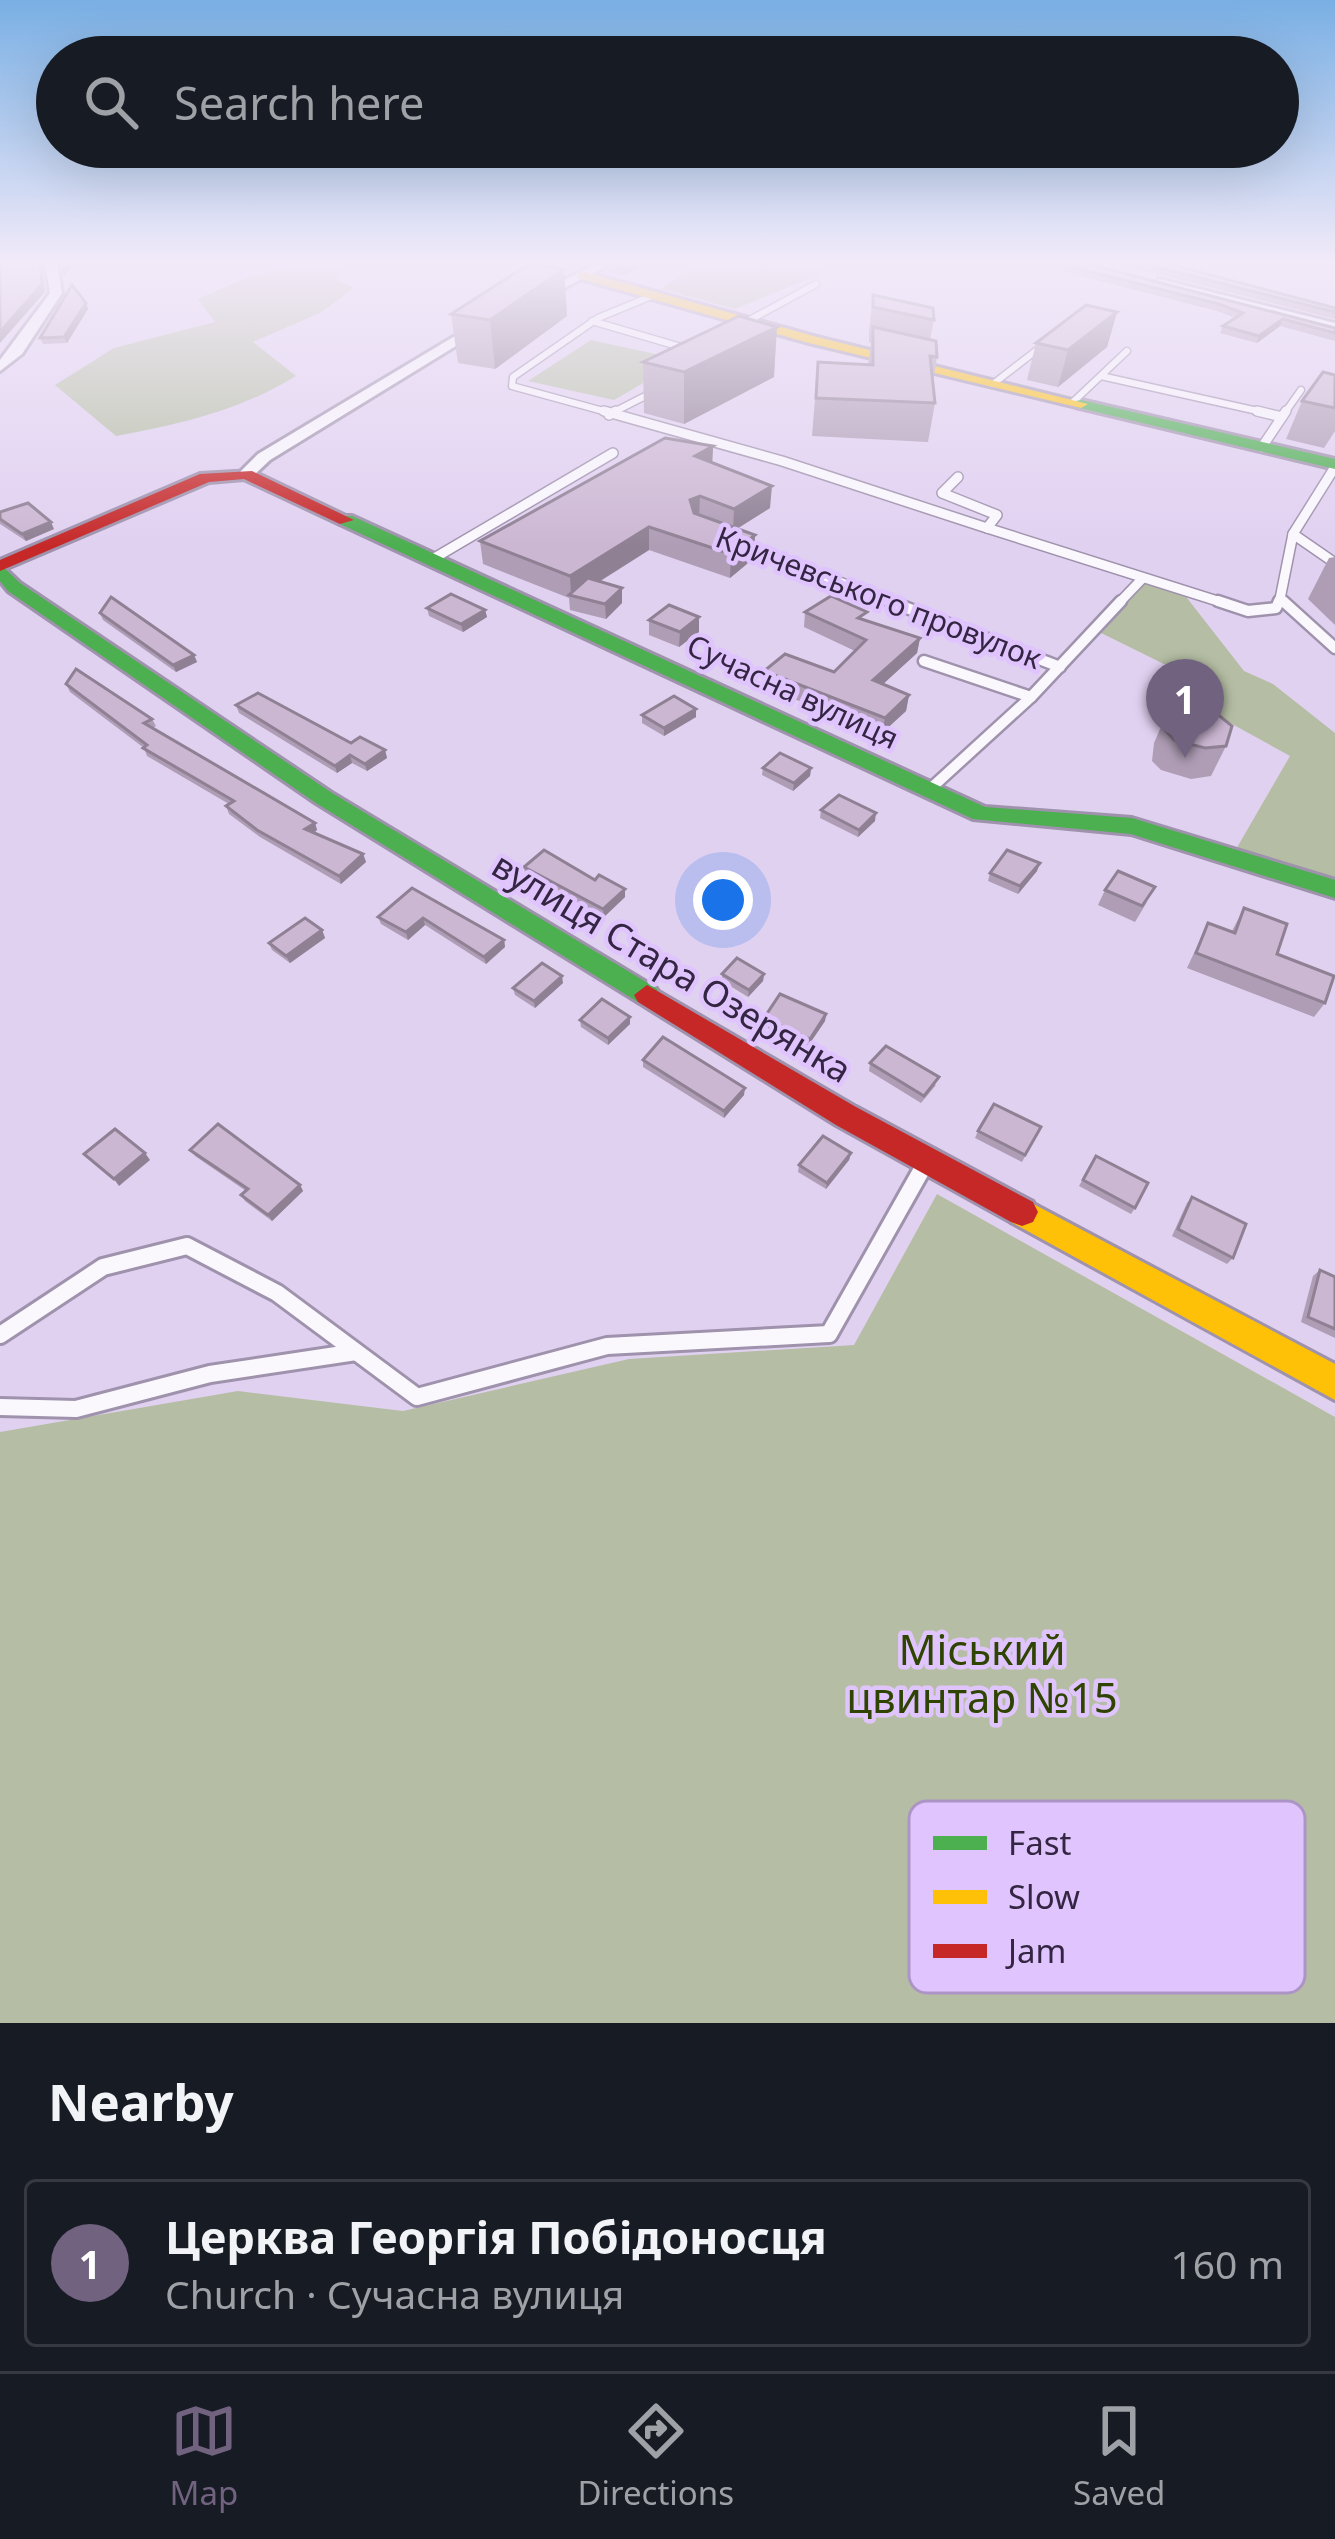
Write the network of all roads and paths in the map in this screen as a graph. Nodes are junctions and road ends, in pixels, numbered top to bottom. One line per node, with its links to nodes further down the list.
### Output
1 (423, 357): 18 (street)
2 (544, 357): 13 (lane)
3 (696, 357): 7 (lane)
4 (887, 357): 9 (street)
5 (1027, 357): 9 (lane)
6 (1120, 357): 8 (lane)
7 (699, 361)
8 (1101, 376): 12 (lane); 14 (lane)
9 (993, 384): 12 (street)
10 (668, 385): 13 (lane)
11 (1301, 390): 14 (lane)
12 (1072, 402): 15 (street)
13 (608, 415): 22 (lane)
14 (1282, 417): 15 (lane)
15 (1262, 447): 17 (street)
16 (613, 453): 25 (lane)
17 (1335, 466): 20 (lane)
18 (246, 474): 25 (street, Сучасна вулиця); 27 (street)
19 (958, 477): 22 (lane)
20 (1317, 496): 21 (lane); 23 (lane)
21 (1335, 501)
22 (987, 528): 28 (lane)
23 (1293, 534): 26 (lane); 29 (lane)
24 (718, 536): 32 (lane, Кричевського провулок)
25 (431, 560): 34 (street, Сучасна вулиця)
26 (1335, 563)
27 (4, 579): 36 (street, вулиця Стара Озерянка)
28 (1142, 580): 29 (lane); 32 (lane)
29 (1280, 599): 30 (lane)
30 (1335, 648)
31 (924, 661): 33 (lane)
32 (1060, 667): 33 (lane)
33 (1031, 697): 34 (lane)
34 (929, 790): 35 (street, Сучасна вулиця)
35 (1335, 889)
36 (928, 1159): 38 (lane); 39 (street, вулиця Стара Озерянка)
37 (0, 1335): 38 (lane)
38 (356, 1352): 40 (lane)
39 (1335, 1383)
40 (0, 1407)

